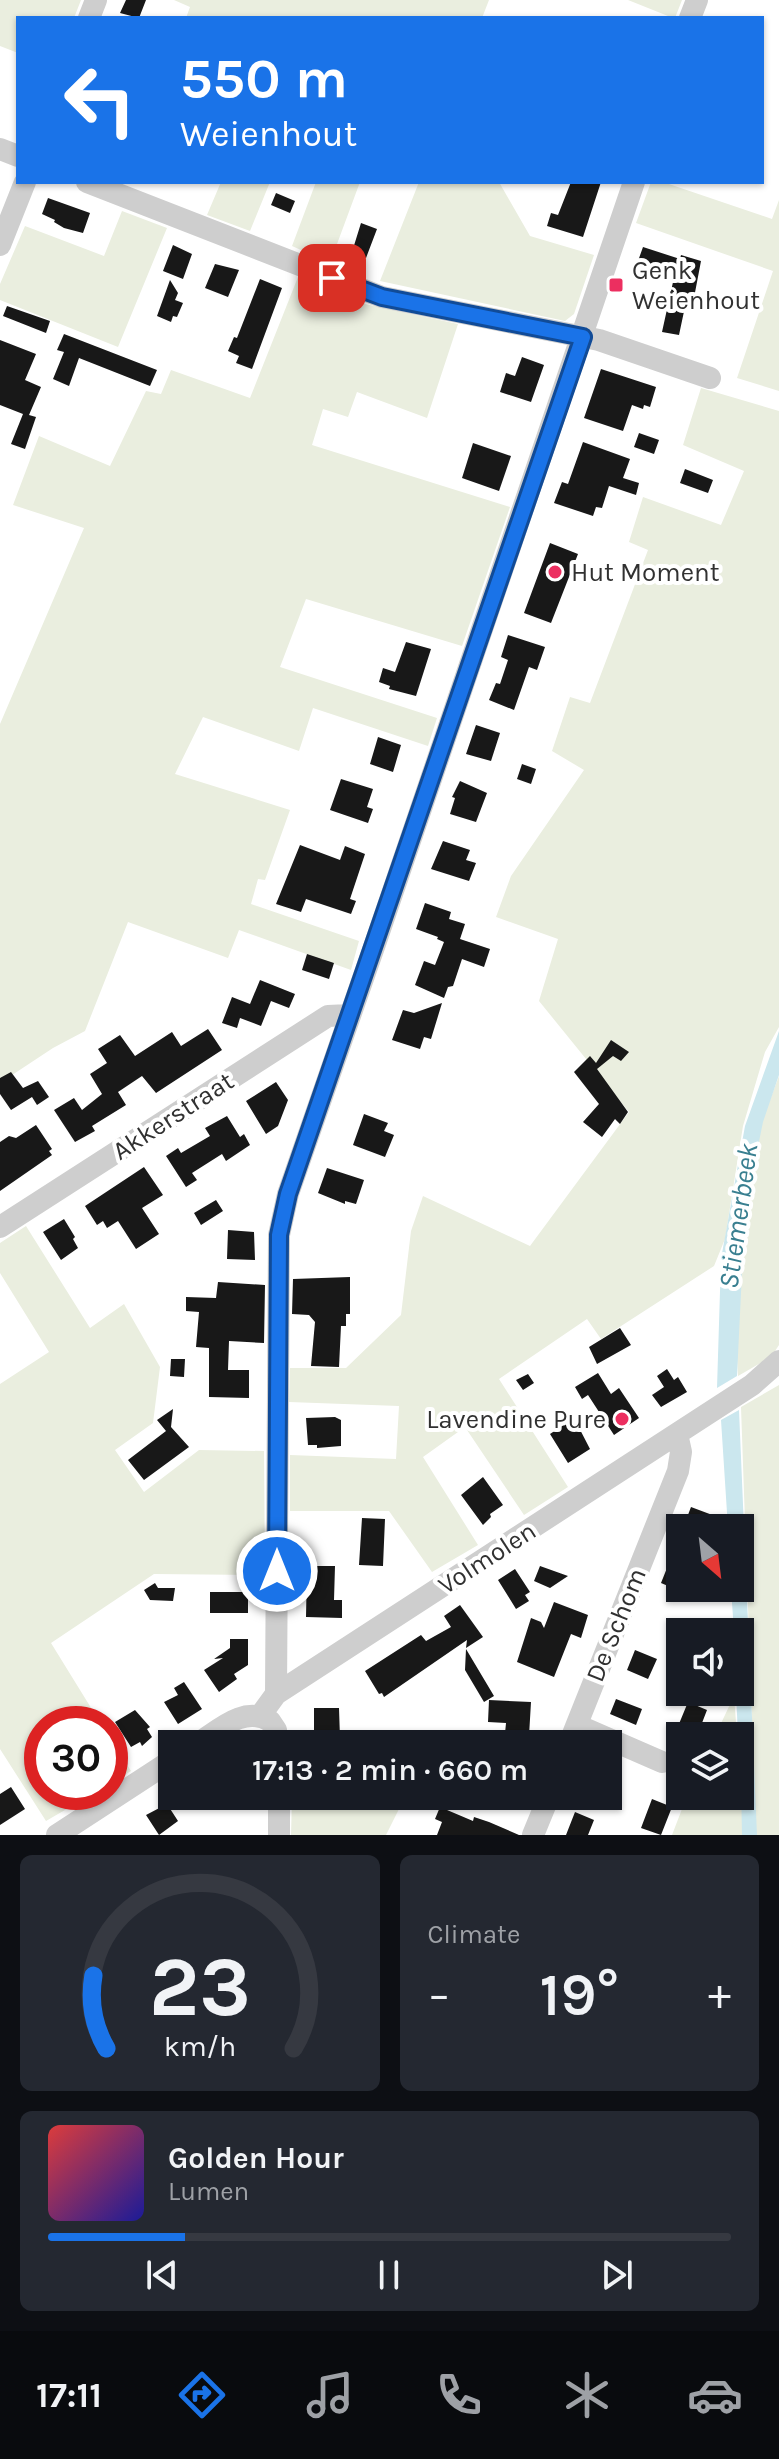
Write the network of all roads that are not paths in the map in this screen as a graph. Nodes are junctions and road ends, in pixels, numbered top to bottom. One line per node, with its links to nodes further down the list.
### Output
1 (24, 184): 4 (street)
2 (92, 184): 5 (street)
3 (633, 184): 5 (street)
4 (0, 245)
5 (583, 337): 6 (street); 7 (street)
6 (710, 378)
7 (349, 1015): 8 (street, Akkerstraat); 11 (street)
8 (0, 1227)
9 (778, 1363): 10 (street, Volmolen)
10 (677, 1434): 11 (street, Volmolen); 15 (street, De Schom)
11 (276, 1694): 12 (street, Volmolen)
12 (260, 1716): 13 (street); 14 (street)
13 (220, 1730)
14 (274, 1730)
15 (575, 1730)
16 (622, 1749): 17 (street, De Schom)
17 (662, 1762)
18 (158, 1769): 21 (street)
19 (279, 1810): 22 (street)
20 (543, 1810): 23 (street)
21 (57, 1835)
22 (279, 1835)
23 (533, 1835)

